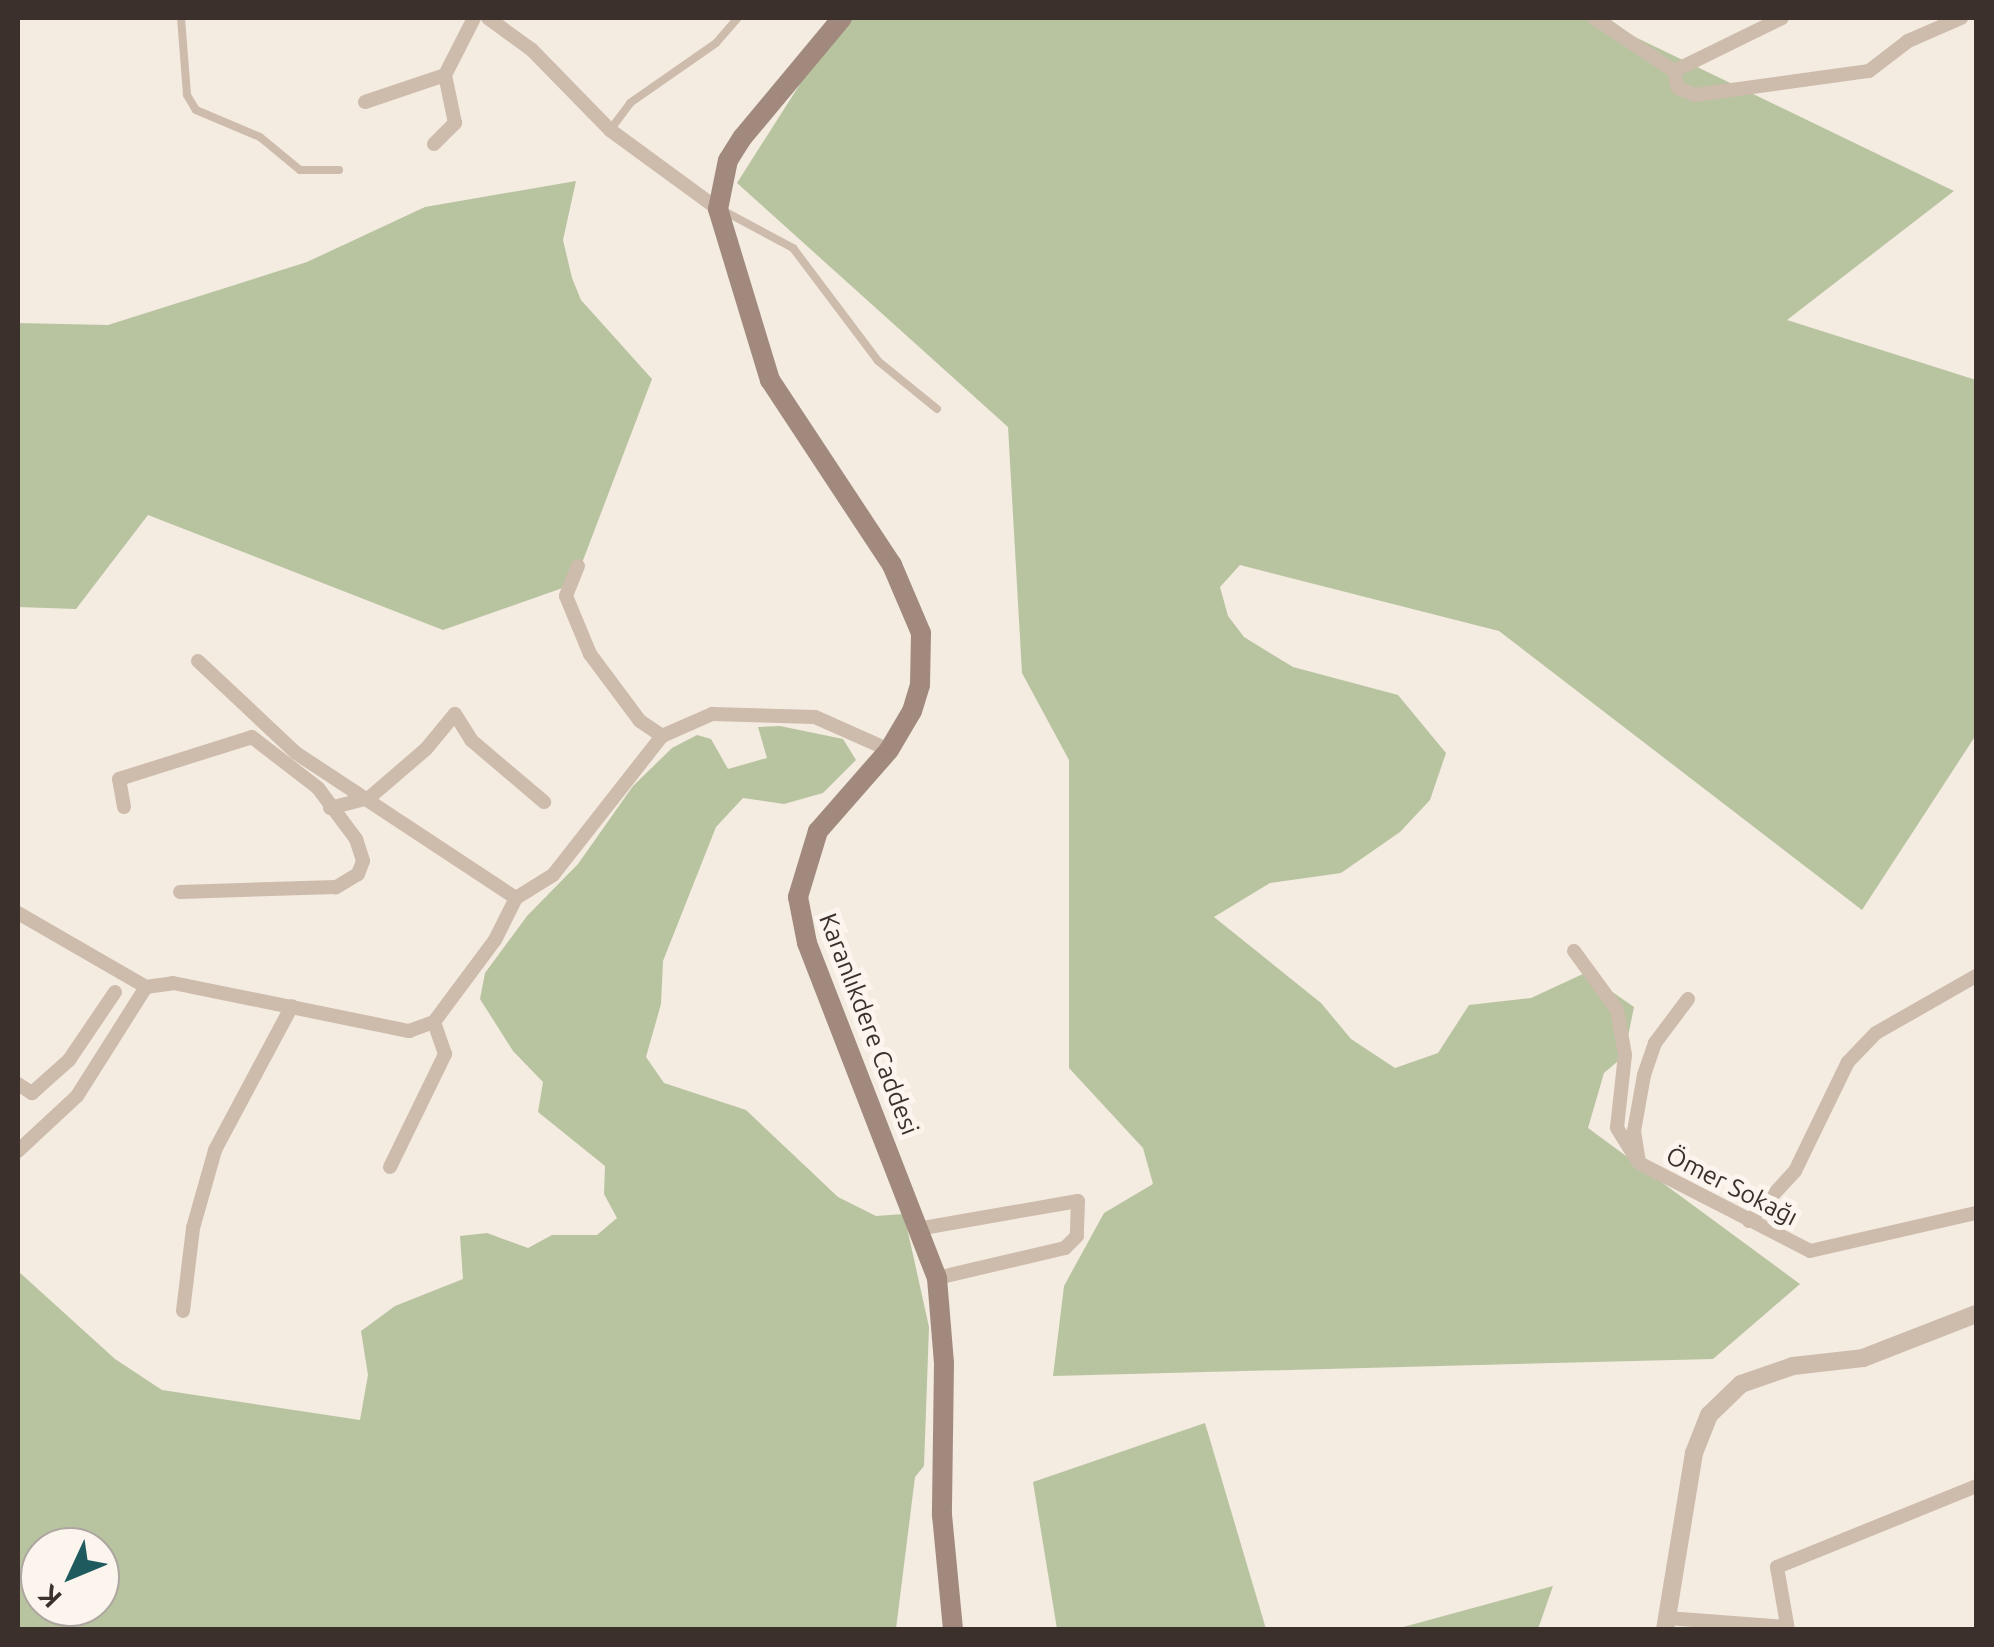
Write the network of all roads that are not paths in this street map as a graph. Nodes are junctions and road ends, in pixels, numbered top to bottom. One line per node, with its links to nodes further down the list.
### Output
1 (180, 18): 14 (lane)
2 (474, 18): 10 (street)
3 (488, 18): 12 (street)
4 (738, 18): 12 (lane)
5 (842, 18): 15 (main road, Karanlıkdere Caddesi)
6 (1594, 18): 9 (street)
7 (1782, 18): 9 (street)
8 (1961, 18): 9 (street)
9 (1674, 72)
10 (445, 75): 11 (street); 13 (street)
11 (365, 102)
12 (610, 130): 15 (street)
13 (434, 144)
14 (339, 170)
15 (718, 208): 16 (lane); 20 (main road, Karanlıkdere Caddesi)
16 (937, 409)
17 (578, 566): 19 (street)
18 (198, 661): 21 (street)
19 (662, 736): 20 (street); 26 (street)
20 (888, 750): 41 (main road, Karanlıkdere Caddesi)
21 (368, 798): 22 (street); 24 (street); 26 (street)
22 (544, 802)
23 (124, 807): 24 (street)
24 (330, 808): 25 (street)
25 (180, 892)
26 (516, 898): 34 (street)
27 (18, 913): 30 (street)
28 (1574, 951): 37 (street)
29 (1976, 976): 40 (street)
30 (146, 986): 33 (street); 36 (street)
31 (115, 992): 35 (street)
32 (1688, 999): 37 (street, Ömer Sokağı)
33 (292, 1006): 34 (street); 43 (street)
34 (434, 1022): 38 (street)
35 (18, 1084)
36 (18, 1152)
37 (1639, 1163): 40 (street, Ömer Sokağı)
38 (390, 1167)
39 (1976, 1213): 40 (street, Ömer Sokağı)
40 (1749, 1221)
41 (923, 1228): 42 (main road, Karanlıkdere Caddesi); 42 (street)
42 (937, 1278): 48 (main road, Karanlıkdere Caddesi)
43 (183, 1311)
44 (1976, 1314): 46 (street)
45 (1976, 1486): 47 (street)
46 (1666, 1624): 47 (street)
47 (1788, 1628)
48 (953, 1630)

